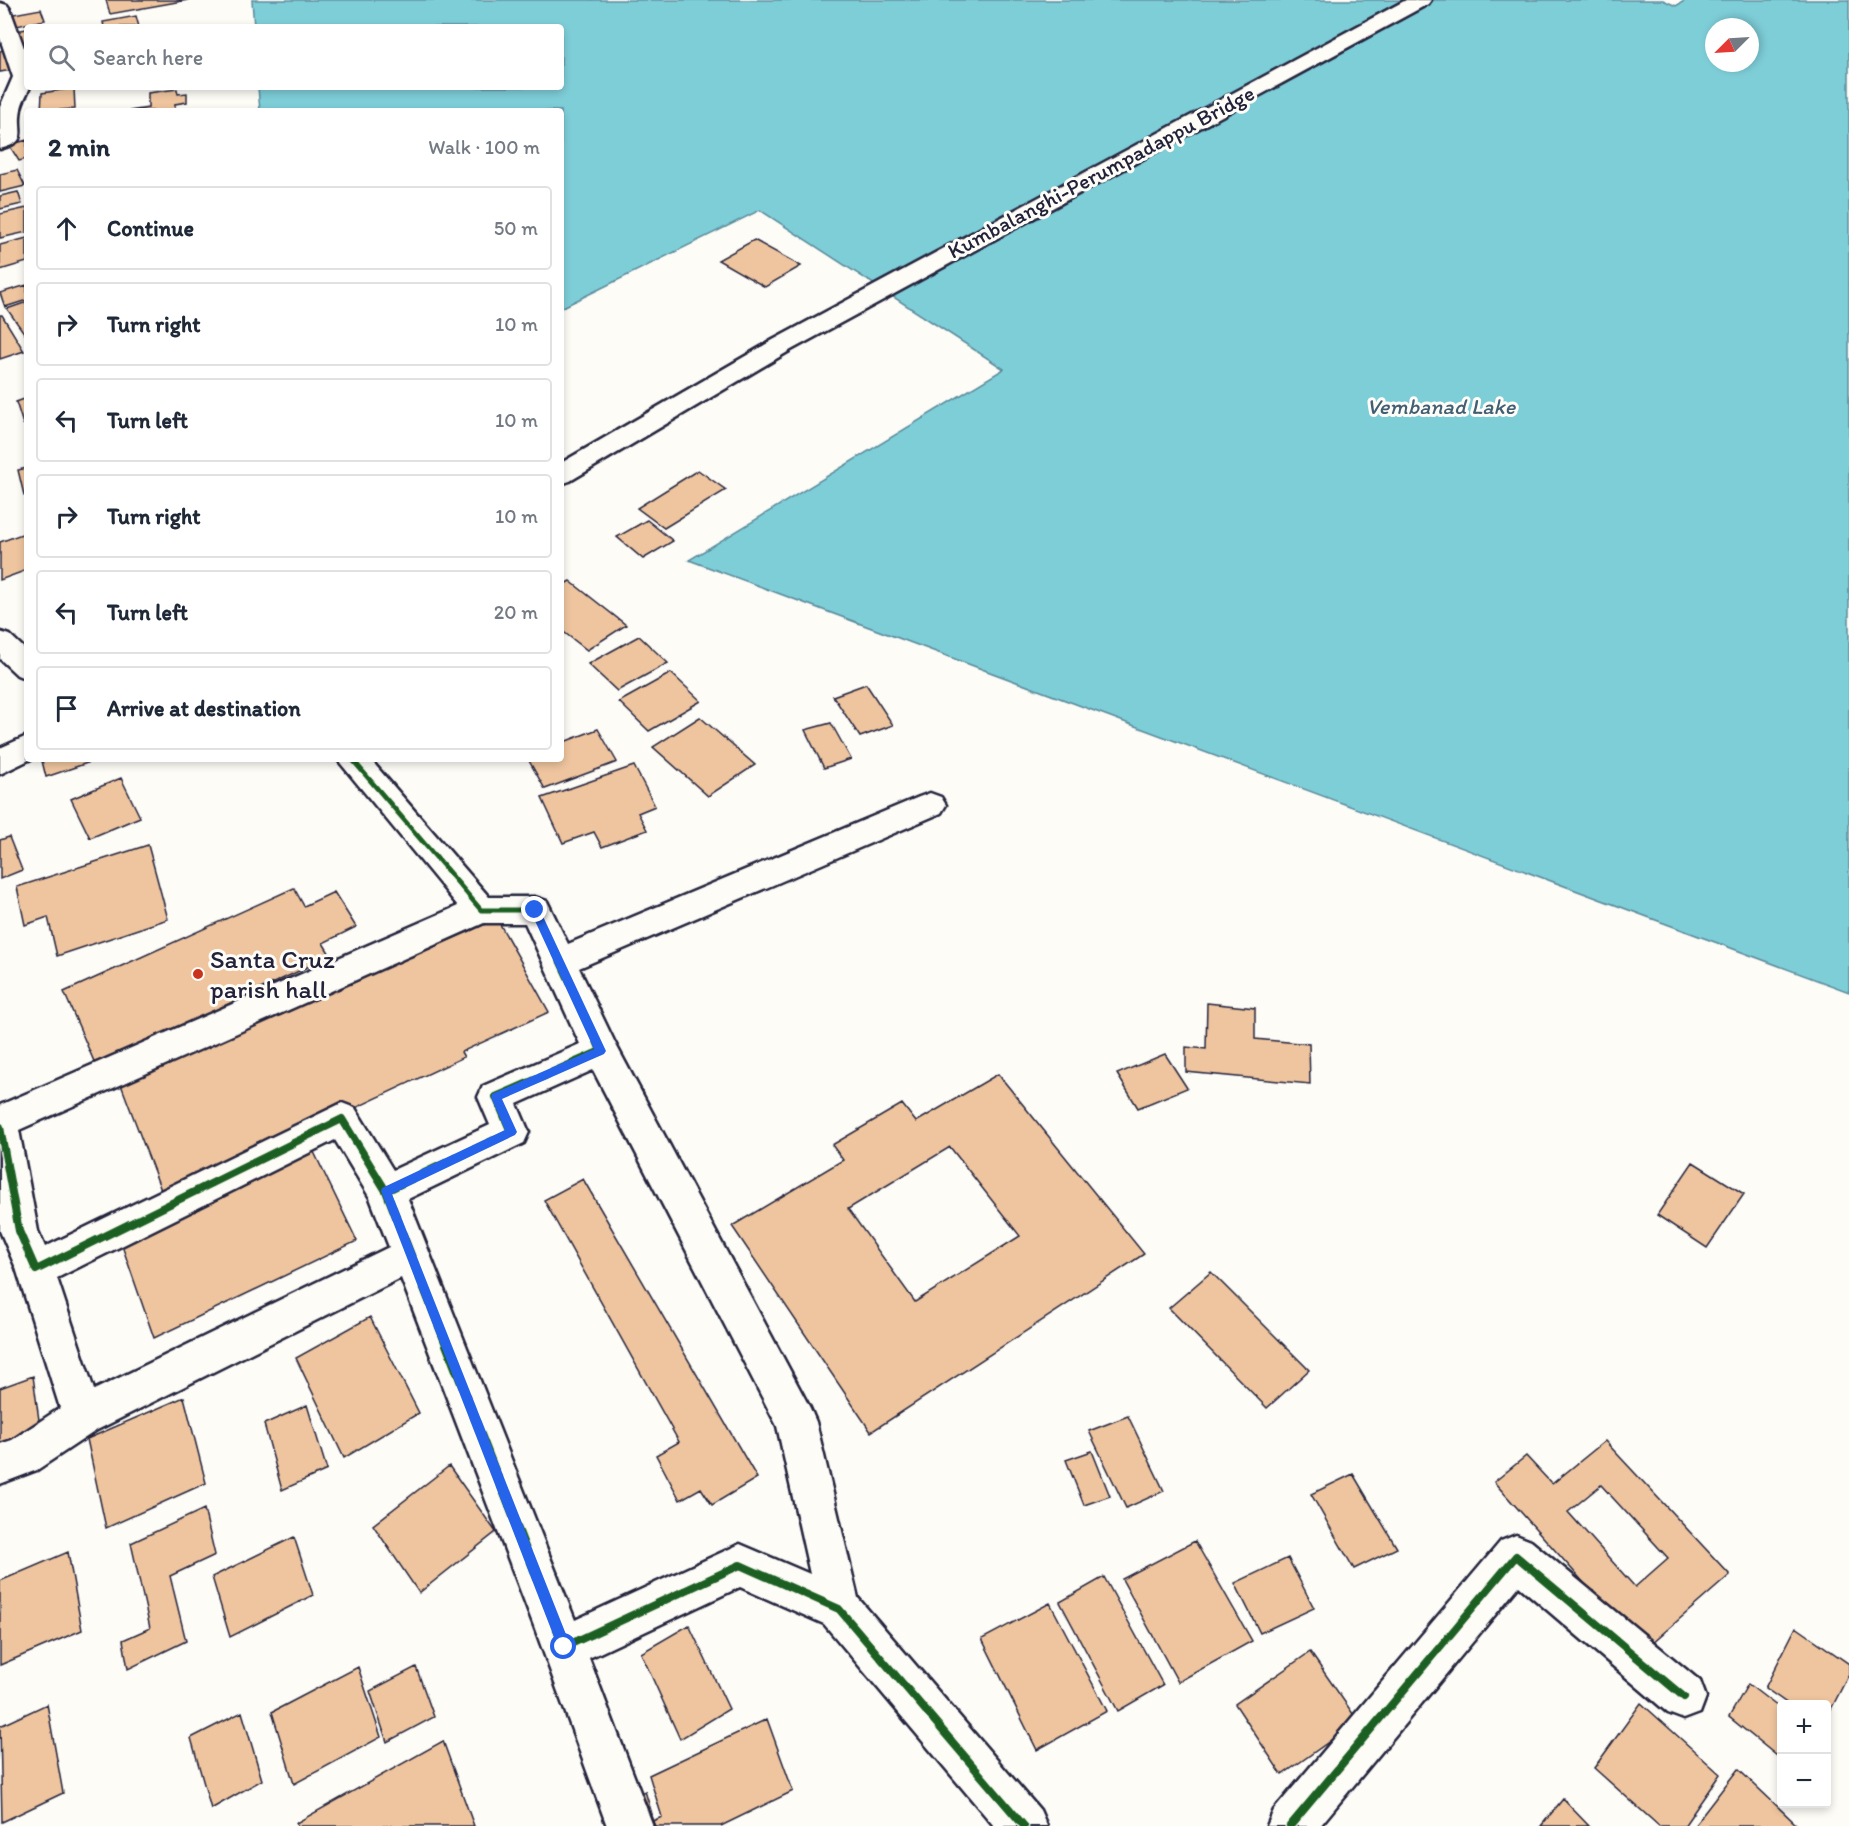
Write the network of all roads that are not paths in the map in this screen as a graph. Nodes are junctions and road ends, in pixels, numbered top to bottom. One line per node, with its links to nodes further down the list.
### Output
1 (1421, 0): 4 (street, Kumbalanghi-Perumpadappu Bridge)
2 (0, 9): 3 (street)
3 (0, 142)
4 (564, 473)
5 (0, 642): 6 (street)
6 (24, 665)
7 (24, 749): 8 (street)
8 (0, 762)
9 (355, 762): 11 (street)
10 (930, 805): 12 (street)
11 (481, 910): 12 (street); 14 (street)
12 (560, 962): 13 (street)
13 (600, 1051): 16 (street); 23 (street)
14 (0, 1122)
15 (0, 1127): 17 (street)
16 (386, 1191): 18 (street); 19 (street)
17 (10, 1233): 19 (street)
18 (410, 1255): 20 (street); 22 (street)
19 (35, 1268): 20 (street)
20 (83, 1416): 21 (street)
21 (0, 1464)
22 (546, 1603): 23 (street); 25 (street)
23 (839, 1609): 26 (street)
24 (1684, 1697): 27 (street)
25 (630, 1826)
26 (1024, 1826)
27 (1290, 1826)

